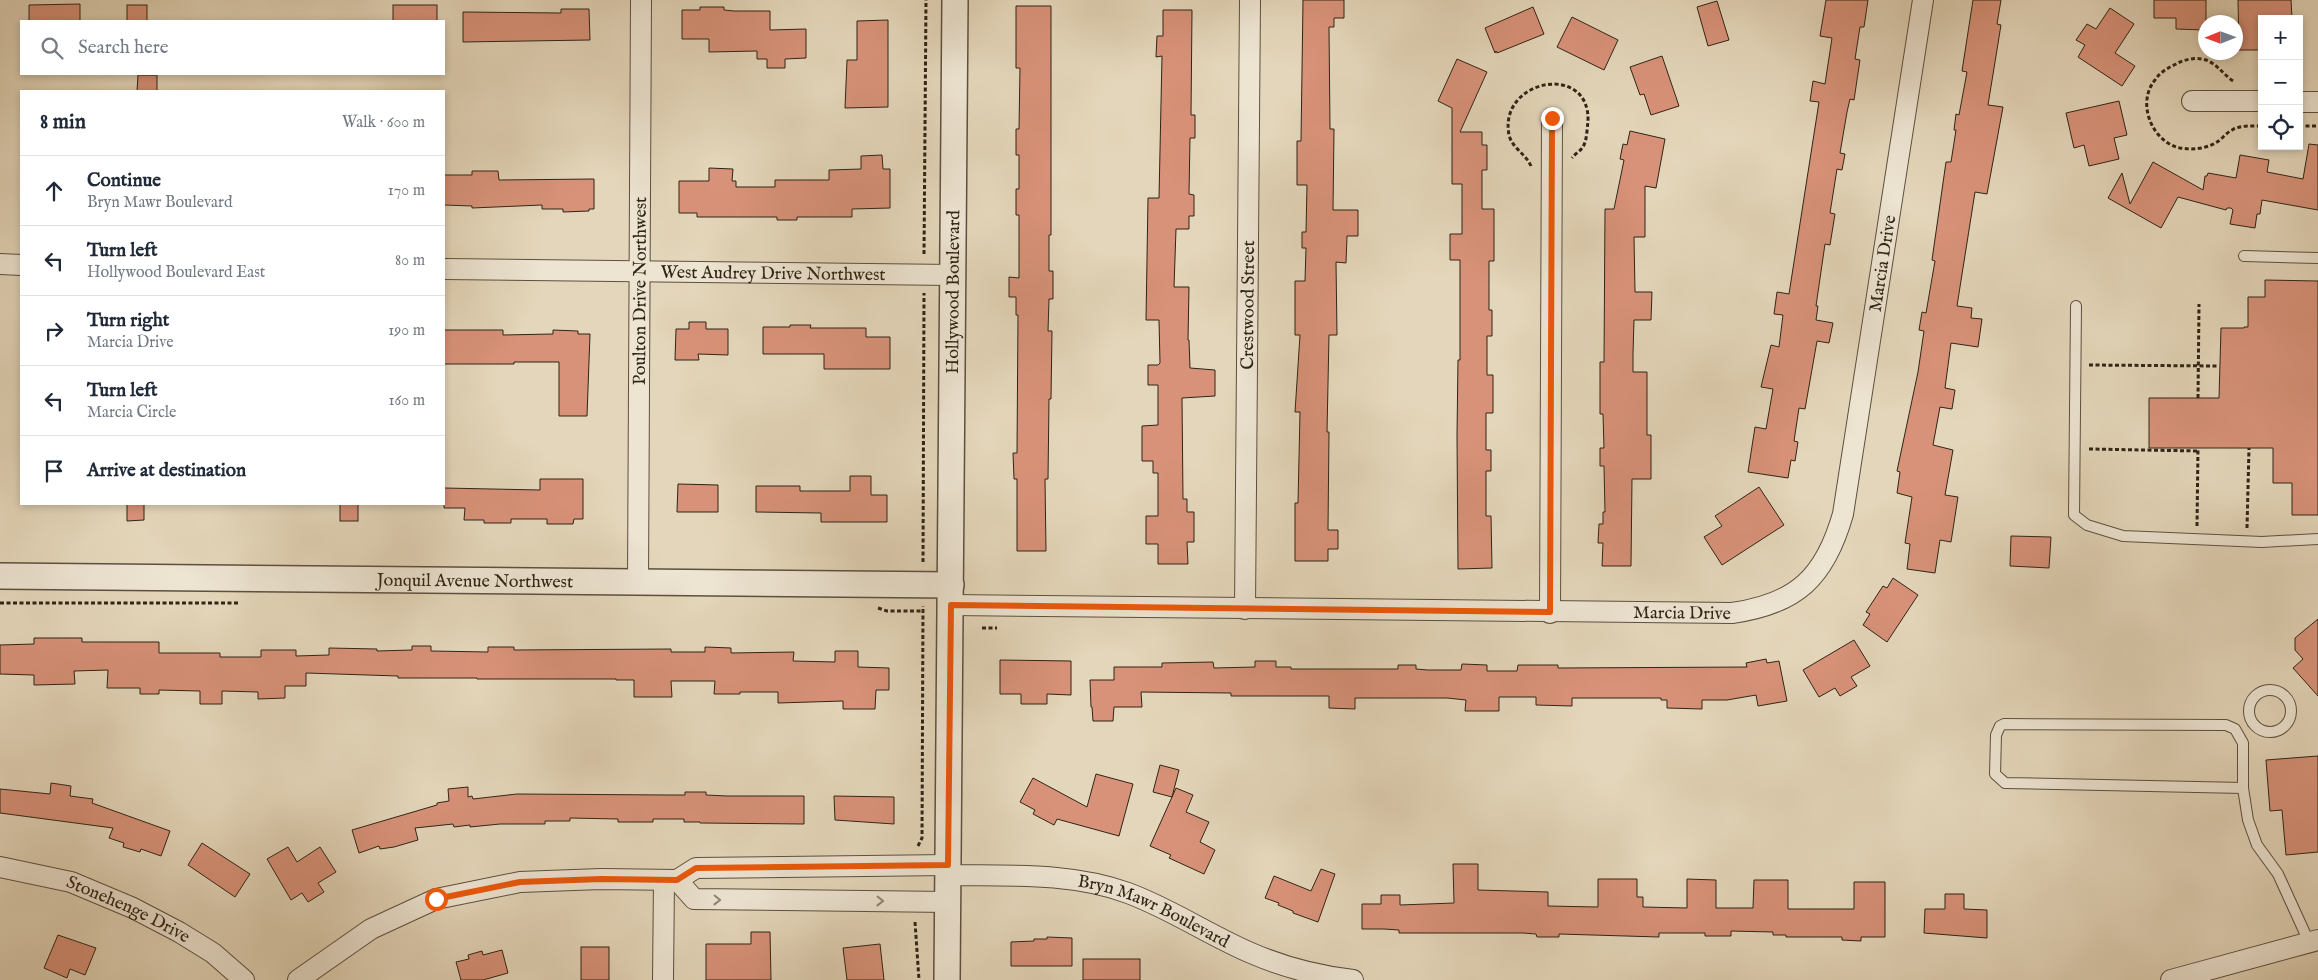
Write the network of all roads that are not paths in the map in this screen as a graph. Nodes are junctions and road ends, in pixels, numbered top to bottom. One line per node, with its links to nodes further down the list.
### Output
1 (641, 0): 15 (street, Poulton Drive Northwest)
2 (955, 0): 16 (street, Hollywood Boulevard)
3 (1250, 0): 22 (street, Crestwood Street)
4 (1923, 0): 23 (street, Marcia Drive)
5 (2192, 100): 6 (street)
6 (2258, 101)
7 (2303, 102): 8 (street)
8 (2318, 102)
9 (1552, 118): 23 (street)
10 (2244, 256): 11 (lane)
11 (2318, 258)
12 (0, 264): 13 (street)
13 (20, 265)
14 (445, 269): 15 (street, West Audrey Drive Northwest)
15 (640, 270): 16 (street, West Audrey Drive Northwest); 20 (street, Poulton Drive Northwest)
16 (953, 275): 21 (street, Hollywood Boulevard)
17 (2076, 306): 18 (lane)
18 (2318, 538)
19 (0, 576): 20 (street, Jonquil Avenue Northwest)
20 (638, 582): 21 (street, Jonquil Avenue Northwest)
21 (951, 595): 22 (street, Marcia Drive); 28 (street, Hollywood Boulevard)
22 (1245, 610): 23 (street, Marcia Drive)
23 (1550, 612)
24 (2254, 726): 24 (lane); 25 (lane)
25 (2240, 735): 26 (lane); 26 (lane)
26 (2243, 788): 31 (lane)
27 (0, 867): 32 (street, Stonehenge Drive)
28 (948, 870): 29 (street, Bryn Mawr Boulevard); 30 (street, Hollywood Boulevard); 36 (street, Bryn Mawr Boulevard)
29 (671, 880): 30 (street, one-way to 30); 33 (street); 34 (street)
30 (948, 902): 35 (street, Hollywood Boulevard)
31 (2313, 941): 37 (street)
32 (244, 980)
33 (298, 980)
34 (663, 980)
35 (947, 980)
36 (1353, 980)
37 (2171, 980)

